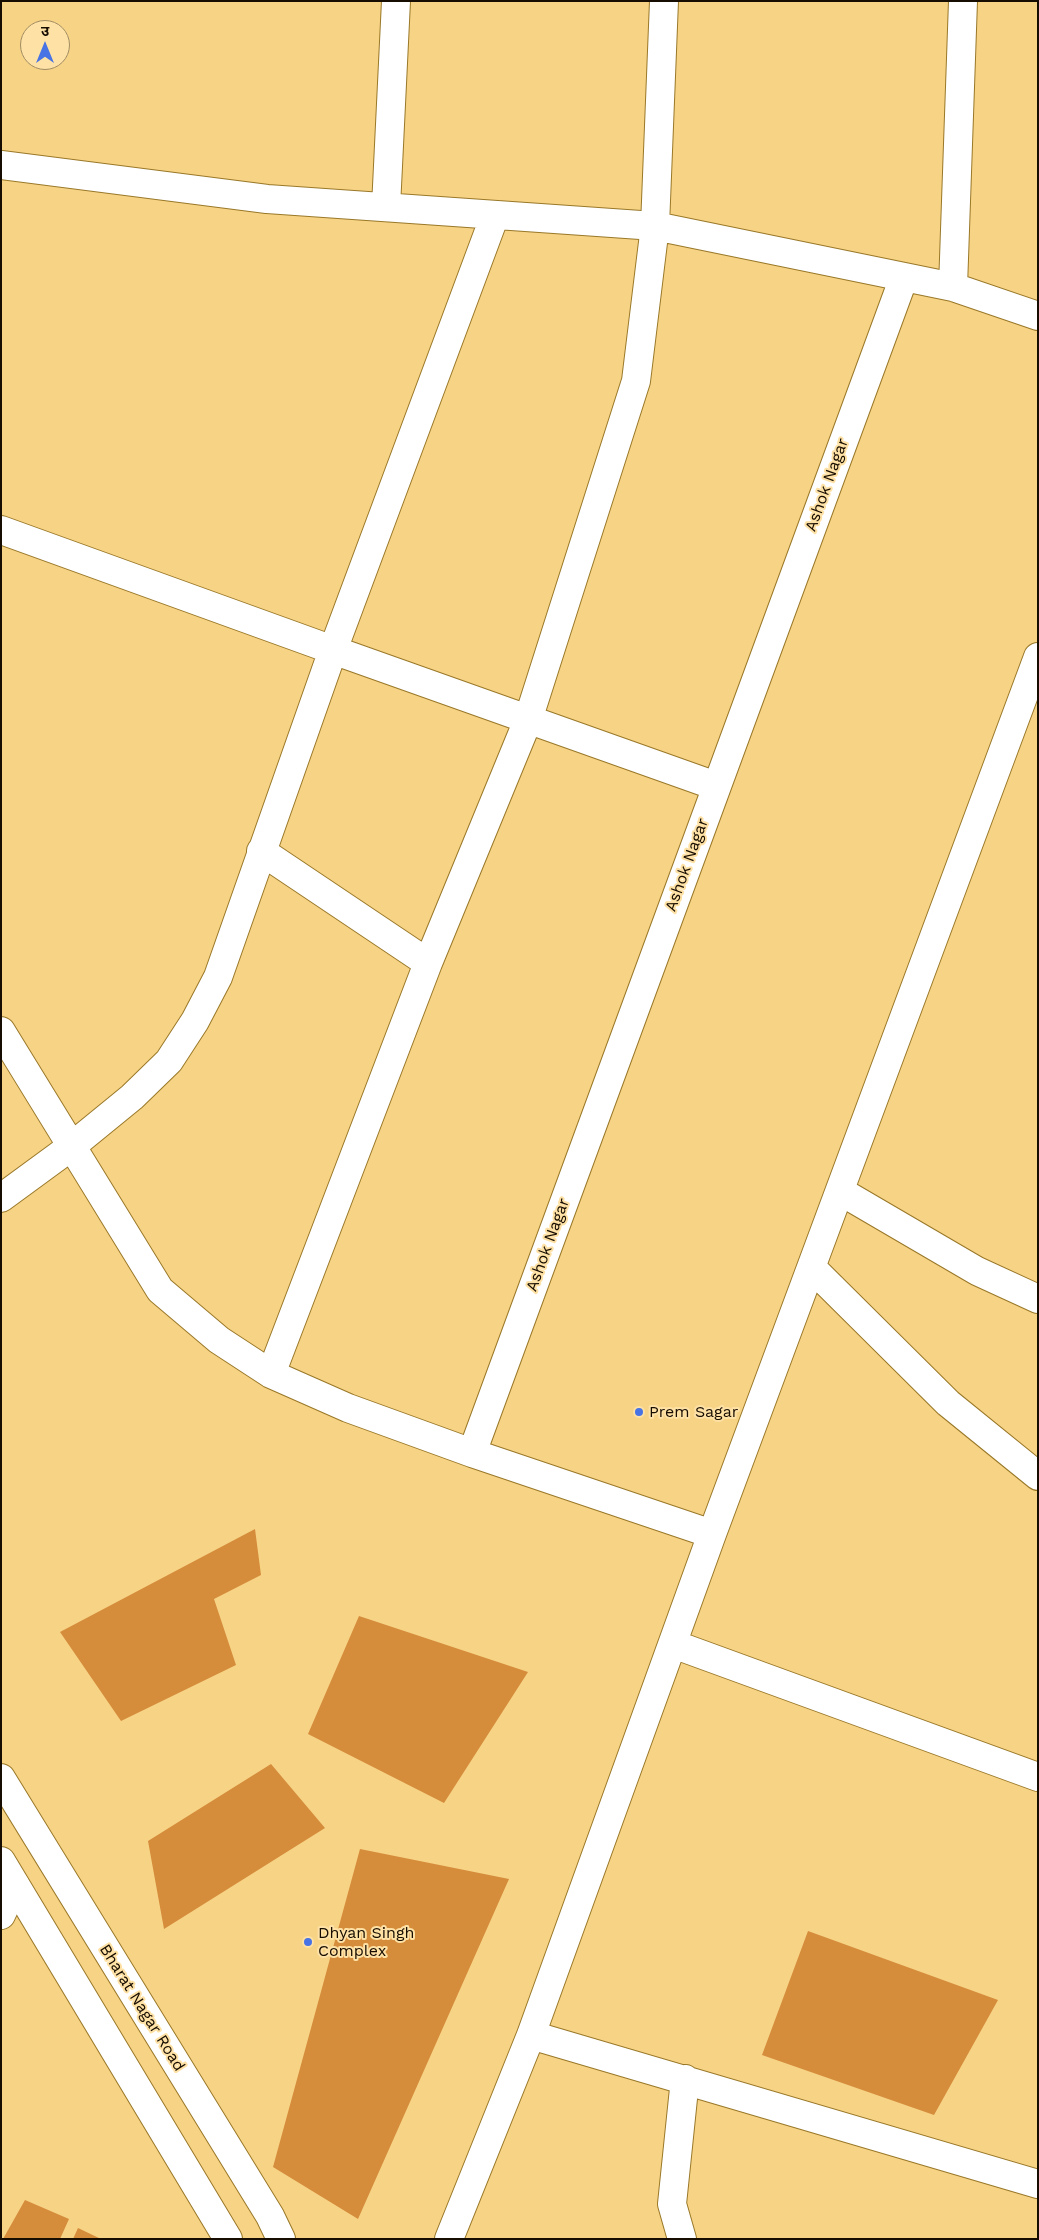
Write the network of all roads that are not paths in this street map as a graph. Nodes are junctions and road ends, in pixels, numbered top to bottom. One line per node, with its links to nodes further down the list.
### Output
1 (396, 1): 5 (street)
2 (664, 1): 7 (street)
3 (963, 1): 9 (street)
4 (1, 165): 5 (street)
5 (386, 208): 6 (street)
6 (495, 215): 7 (street); 12 (street)
7 (655, 226): 8 (street); 14 (street)
8 (904, 277): 9 (street); 15 (street, Ashok Nagar)
9 (953, 287): 10 (street)
10 (1038, 316)
11 (1, 530): 12 (street)
12 (333, 650): 14 (street); 16 (street)
13 (1038, 657): 20 (street)
14 (528, 720): 15 (street); 17 (street)
15 (716, 786): 25 (street, Ashok Nagar)
16 (261, 851): 17 (street); 19 (street)
17 (428, 963): 24 (street)
18 (1, 1031): 19 (street)
19 (72, 1146): 21 (street); 24 (street)
20 (840, 1191): 22 (street); 23 (street)
21 (1, 1198)
22 (812, 1268): 26 (street); 27 (street)
23 (1038, 1299)
24 (271, 1374): 25 (street)
25 (472, 1453): 27 (street)
26 (1038, 1476)
27 (712, 1534): 28 (street)
28 (673, 1644): 29 (street); 34 (street)
29 (1038, 1777)
30 (1, 1778): 38 (street, Bharat Nagar Road)
31 (1, 1861): 32 (street)
32 (16, 1885): 33 (street); 37 (street)
33 (1, 1915)
34 (531, 2035): 35 (street); 39 (street)
35 (685, 2080): 36 (street); 40 (street)
36 (1038, 2184)
37 (220, 2234)
38 (281, 2239)
39 (449, 2239)
40 (682, 2239)

